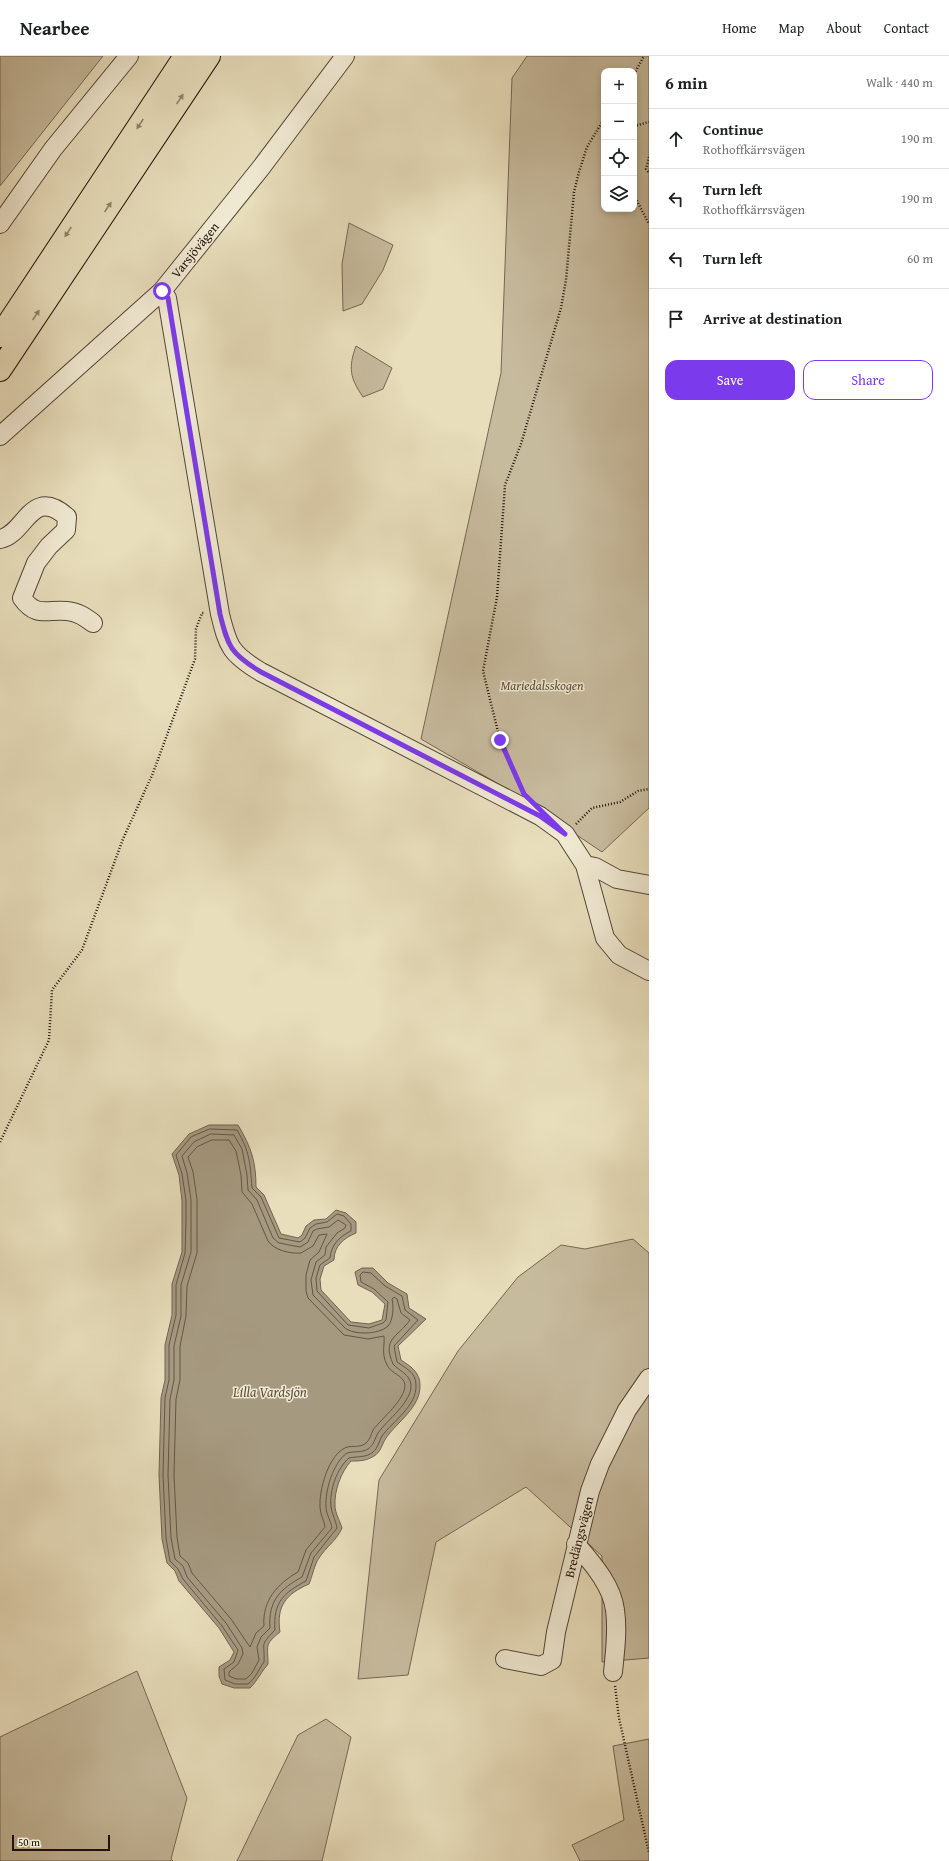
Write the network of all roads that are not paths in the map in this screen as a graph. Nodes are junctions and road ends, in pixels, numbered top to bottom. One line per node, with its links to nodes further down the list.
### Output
1 (129, 56): 5 (street)
2 (185, 56): 7 (highway, one-way to 7)
3 (209, 56): 8 (highway, one-way to 3)
4 (345, 56): 6 (street, Varsjövägen)
5 (0, 224)
6 (162, 291): 9 (street, Varsjövägen); 12 (street)
7 (0, 336)
8 (0, 370)
9 (0, 436)
10 (0, 539): 11 (street)
11 (93, 623)
12 (585, 865): 13 (street); 14 (street)
13 (649, 885)
14 (649, 971)
15 (649, 1378): 16 (street, Bredängsvägen)
16 (576, 1544): 17 (street, Bredängsvägen); 18 (street)
17 (506, 1659)
18 (613, 1672)

